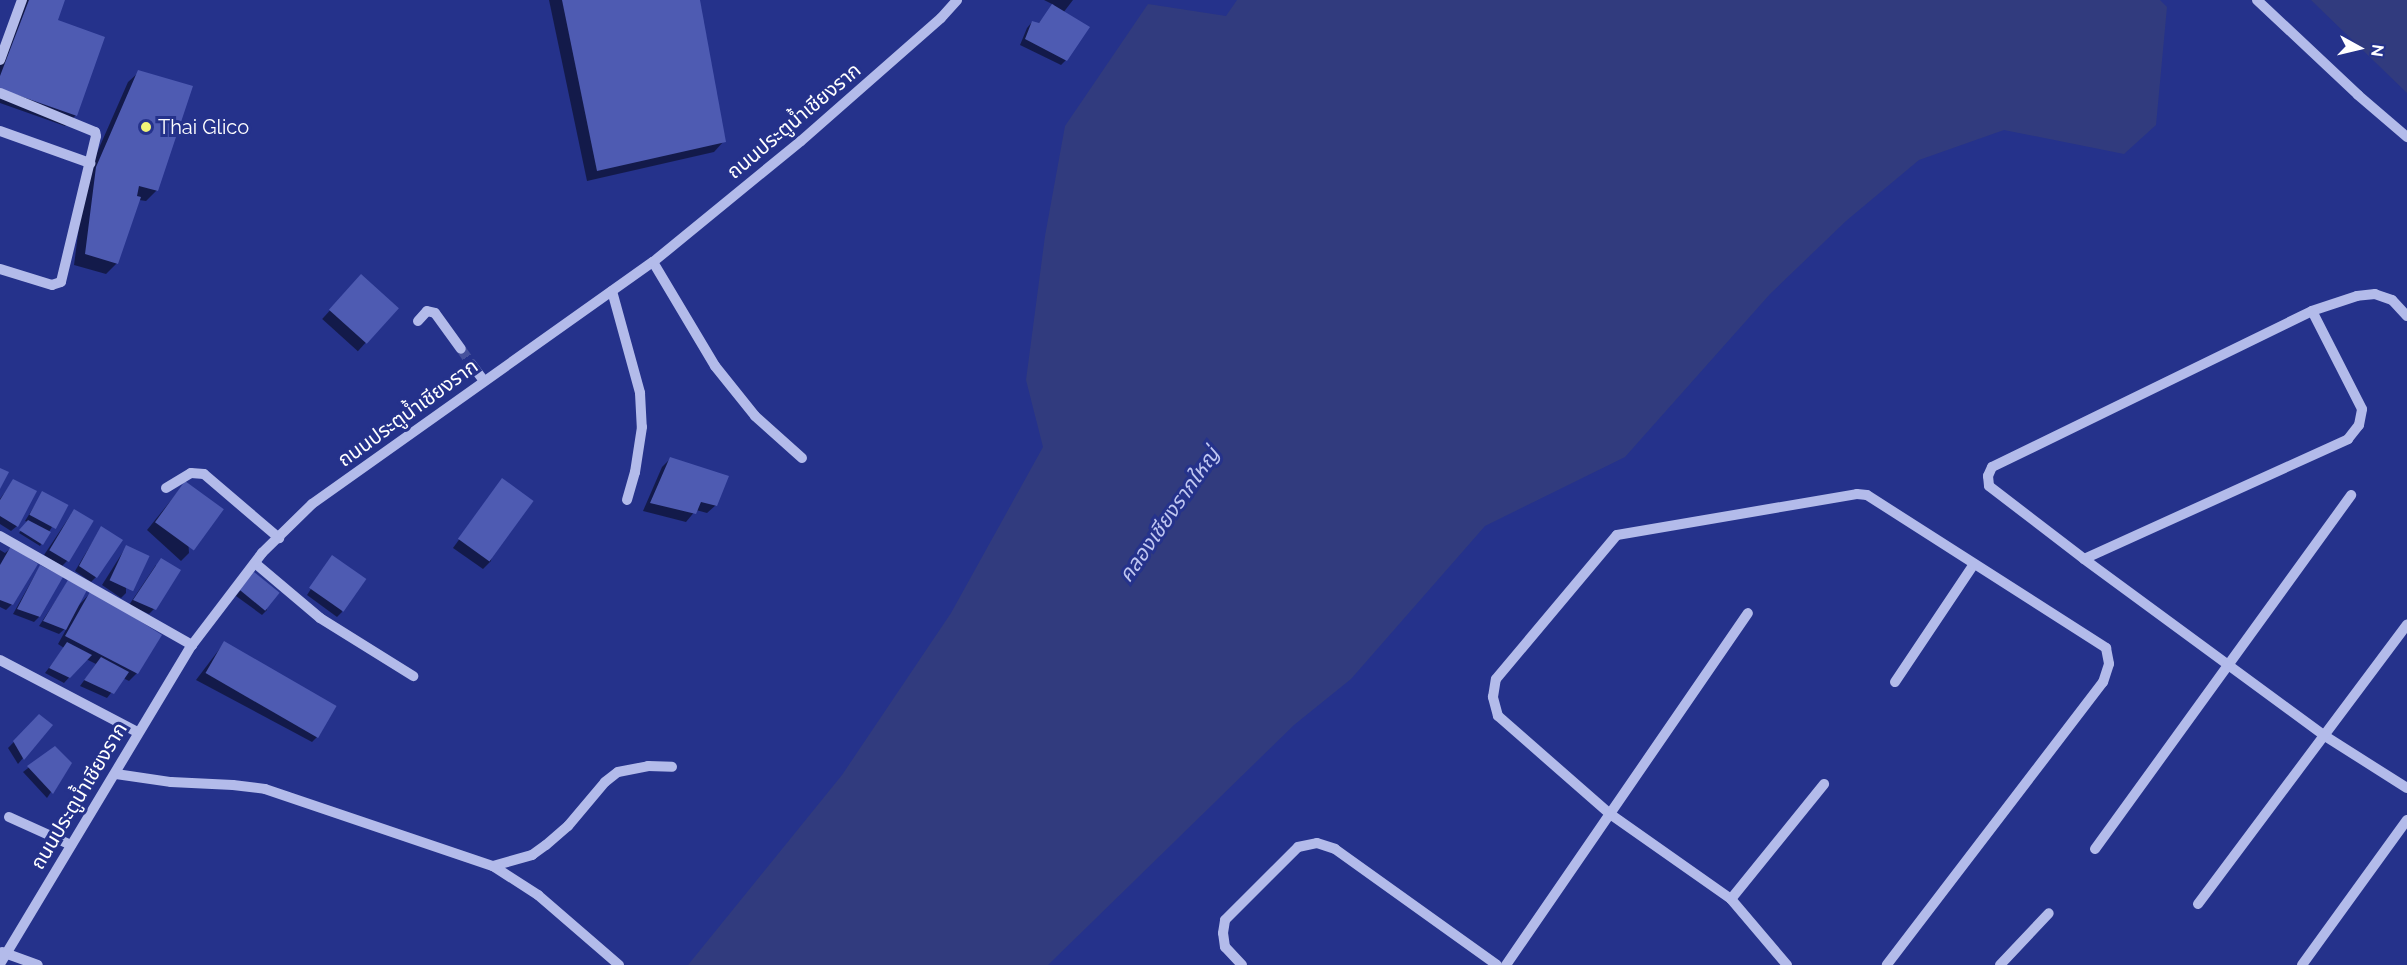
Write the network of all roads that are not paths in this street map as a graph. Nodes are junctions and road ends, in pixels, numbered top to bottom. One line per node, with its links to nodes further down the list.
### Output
1 (22, 0): 4 (street)
2 (957, 0): 10 (street, ถนนประตูน้ำเชียงราก)
3 (2257, 0): 8 (street)
4 (3, 46): 5 (street)
5 (0, 60)
6 (0, 93): 9 (street)
7 (0, 130): 9 (street)
8 (2407, 137)
9 (90, 163): 11 (street)
10 (653, 262): 12 (street, ถนนประตูน้ำเชียงราก); 19 (street)
11 (0, 268)
12 (612, 291): 18 (street, ถนนประตูน้ำเชียงราก); 22 (street)
13 (2312, 311): 14 (street); 25 (street); 25 (street)
14 (2407, 316)
15 (418, 321): 16 (street)
16 (461, 349)
17 (472, 365): 18 (street)
18 (484, 381): 24 (street, ถนนประตูน้ำเชียงราก)
19 (802, 458)
20 (166, 488): 24 (street)
21 (2351, 495): 32 (street)
22 (627, 500)
23 (0, 536): 30 (street)
24 (279, 538): 26 (street, ถนนประตูน้ำเชียงราก)
25 (2084, 559): 32 (street)
26 (255, 563): 30 (street, ถนนประตูน้ำเชียงราก); 33 (street)
27 (1974, 564): 34 (street); 41 (street); 58 (street)
28 (1748, 613): 41 (street)
29 (2407, 625): 36 (street)
30 (192, 645): 35 (street, ถนนประตูน้ำเชียงราก)
31 (0, 660): 35 (street)
32 (2228, 664): 36 (street); 45 (street)
33 (413, 676)
34 (1895, 682)
35 (137, 732): 38 (street, ถนนประตูน้ำเชียงราก)
36 (2325, 735): 40 (street); 48 (street)
37 (672, 767): 46 (street)
38 (116, 774): 44 (street, ถนนประตูน้ำเชียงราก); 46 (street)
39 (1824, 784): 47 (street)
40 (2407, 788)
41 (1610, 814): 47 (street); 56 (street)
42 (9, 817): 44 (street)
43 (2407, 820): 60 (street)
44 (71, 845): 50 (street, ถนนประตูน้ำเชียงราก)
45 (2095, 849)
46 (493, 866): 53 (street)
47 (1731, 899): 57 (street)
48 (2198, 904)
49 (2049, 913): 59 (street)
50 (3, 952): 51 (street, ถนนประตูน้ำเชียงราก); 52 (street)
51 (0, 964)
52 (38, 965)
53 (619, 965)
54 (1242, 965): 55 (street)
55 (1497, 965)
56 (1506, 965)
57 (1787, 965)
58 (1887, 965)
59 (2000, 965)
60 (2302, 965)

